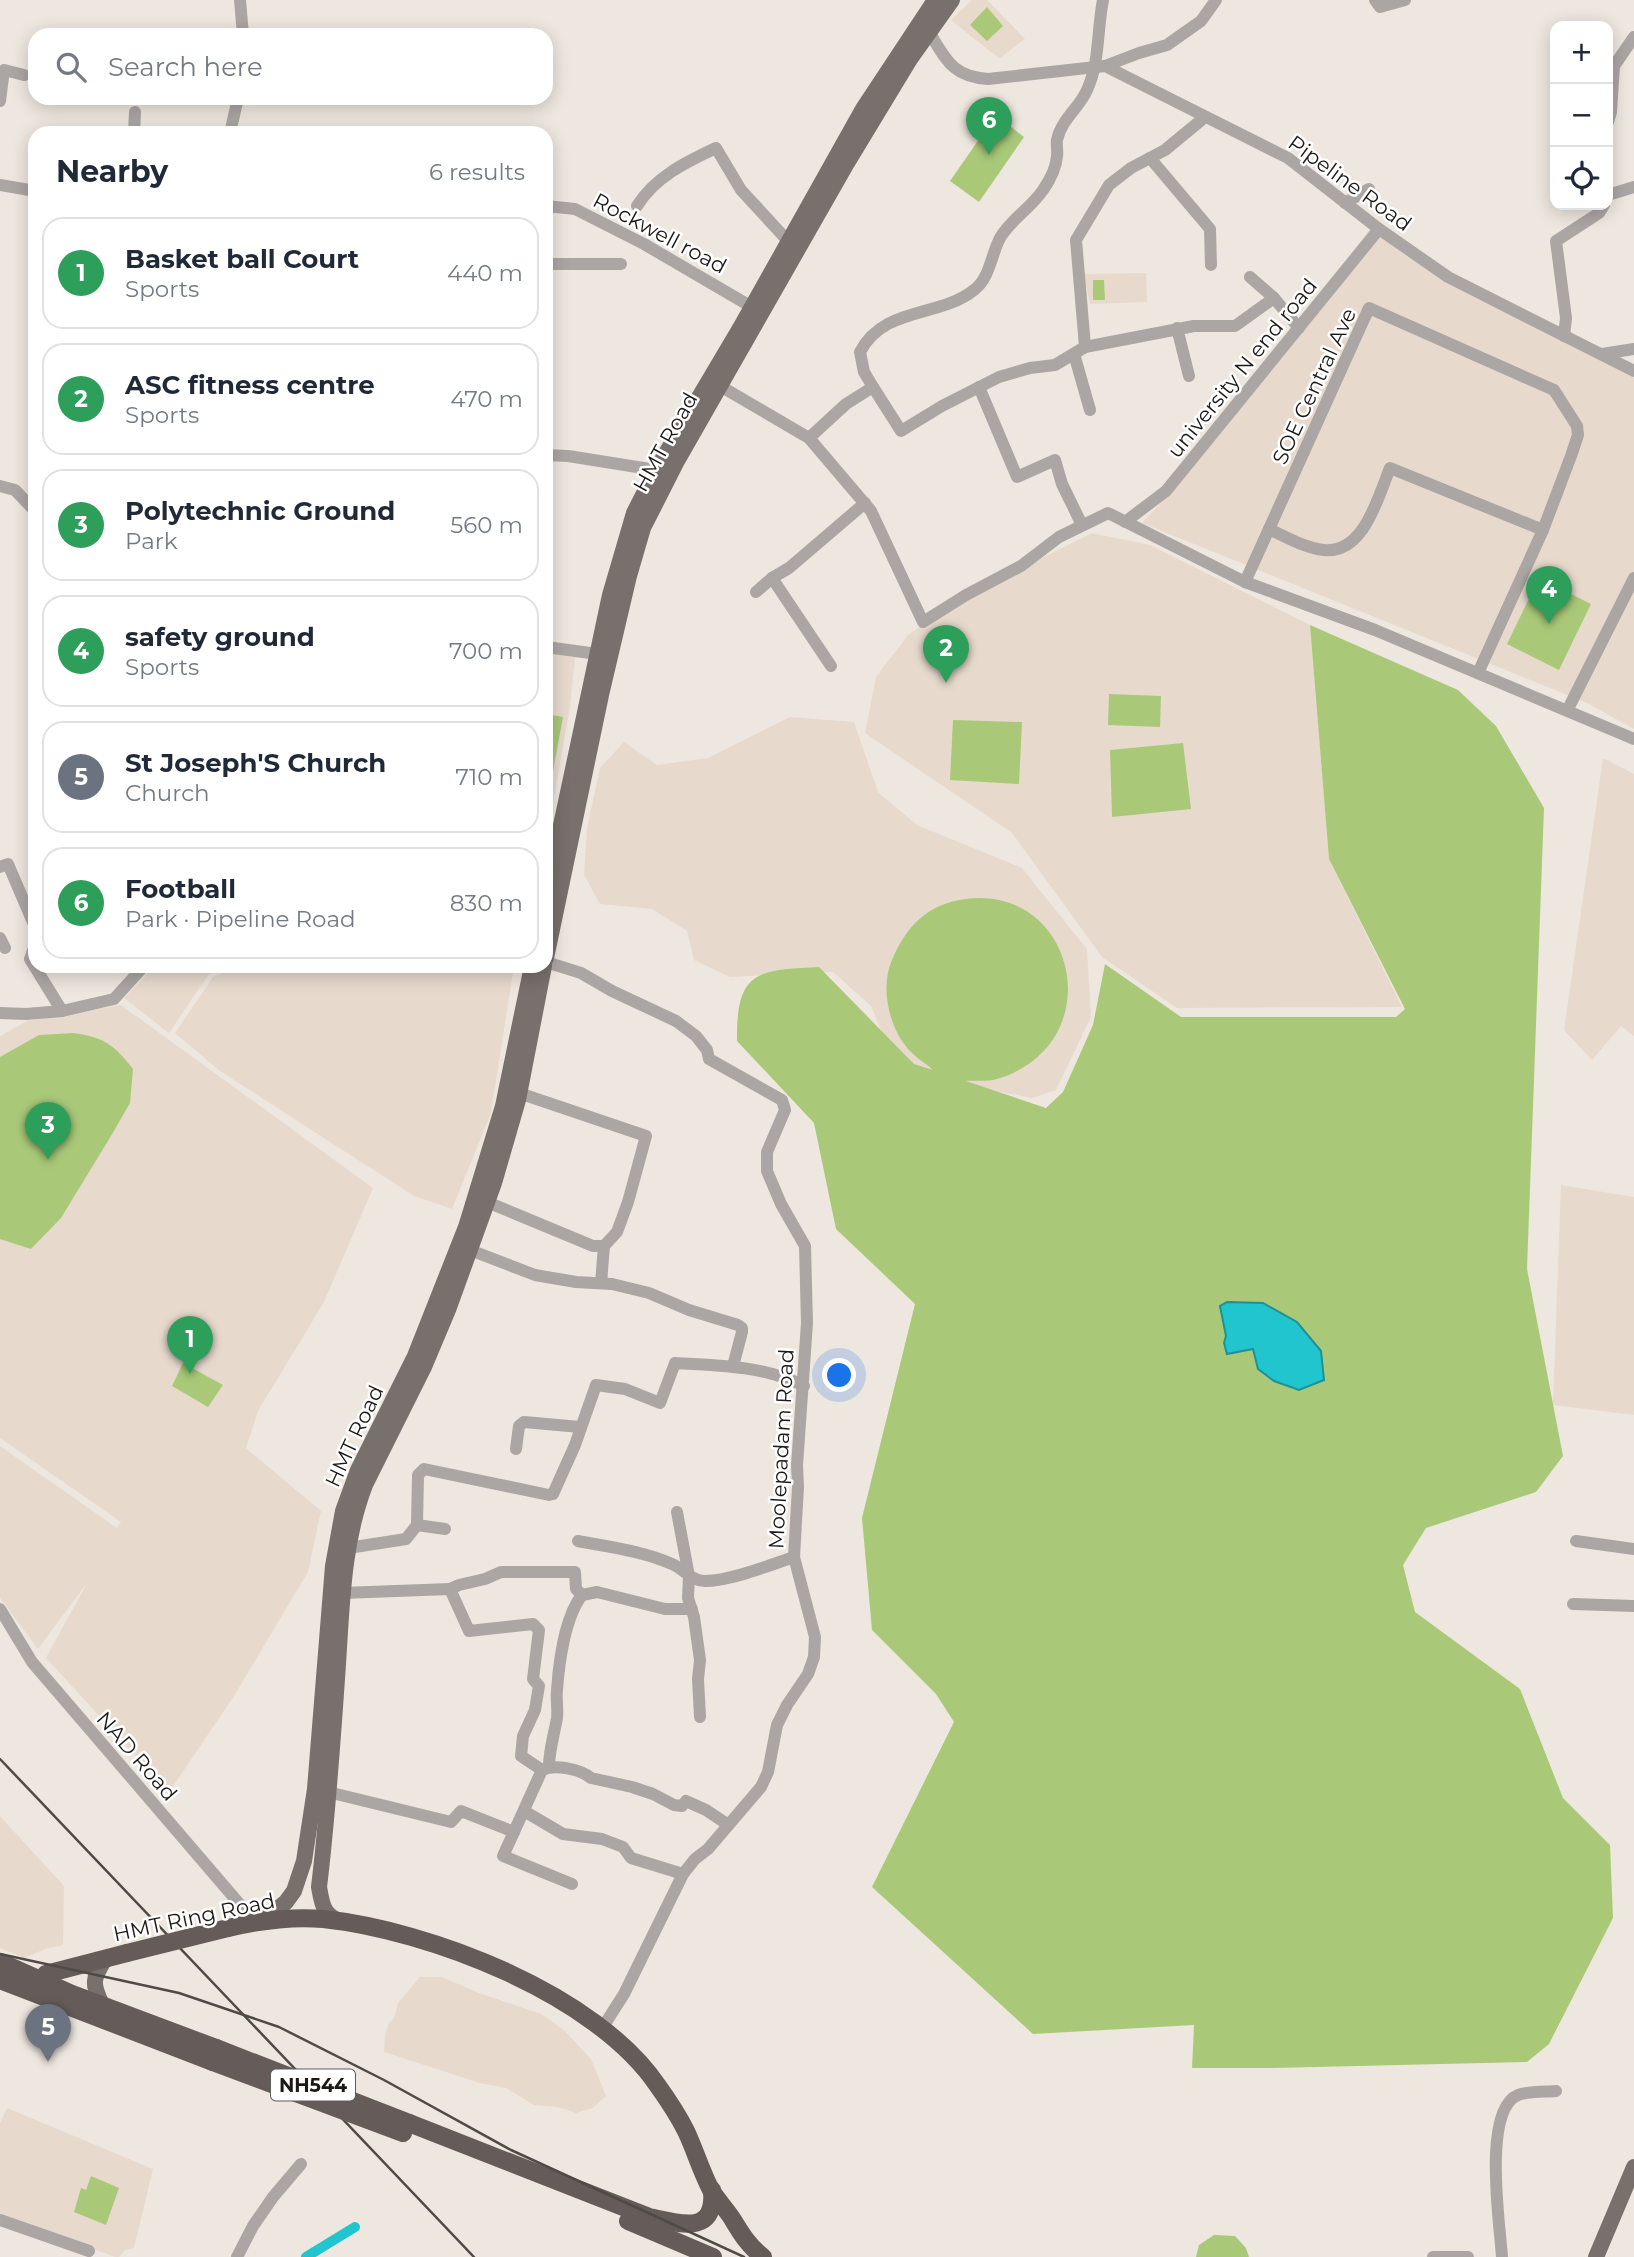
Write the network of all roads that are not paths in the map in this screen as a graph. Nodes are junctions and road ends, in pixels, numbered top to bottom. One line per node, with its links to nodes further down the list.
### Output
1 (240, 0): 8 (street)
2 (935, 0): 31 (main road, HMT Road)
3 (952, 0): 9 (main road, HMT Road)
4 (1103, 0): 11 (street)
5 (1216, 0): 11 (street)
6 (1375, 0): 7 (street)
7 (1405, 0)
8 (242, 28)
9 (929, 32): 11 (street); 37 (main road, HMT Road)
10 (1634, 37): 13 (street)
11 (1099, 67): 17 (street, Pipeline Road); 47 (street)
12 (24, 75): 14 (street)
13 (1613, 84)
14 (0, 101)
15 (236, 105): 19 (street)
16 (135, 112): 18 (street)
17 (1205, 117): 20 (street); 26 (street, Pipeline Road)
18 (134, 126)
19 (232, 126)
20 (1150, 158): 34 (street); 42 (street)
21 (0, 185): 24 (street)
22 (1634, 187): 25 (street)
23 (1368, 189): 26 (street)
24 (28, 190)
25 (1613, 193)
26 (1345, 203): 30 (street, Pipeline Road)
27 (637, 206): 31 (street)
28 (553, 207): 37 (street, Rockwell road)
29 (1601, 210): 40 (street)
30 (1379, 229): 39 (street, university N end road); 40 (street, Pipeline Road)
31 (788, 241): 37 (main road, HMT Road)
32 (553, 264): 33 (street)
33 (621, 264)
34 (1211, 265)
35 (1250, 277): 36 (street)
36 (1274, 298): 38 (street); 39 (street)
37 (757, 310): 46 (main road, HMT Road)
38 (1177, 328): 42 (street); 45 (street)
39 (1299, 328): 56 (street, university N end road)
40 (1564, 336): 43 (street, Pipeline Road)
41 (1634, 349): 43 (street)
42 (1080, 351): 48 (street); 49 (street)
43 (1601, 354): 44 (street, Pipeline Road)
44 (1634, 370)
45 (1189, 376)
46 (715, 383): 50 (street); 52 (main road, HMT Road); 65 (main road, HMT Road)
47 (873, 387): 48 (street); 50 (street)
48 (979, 387): 57 (street)
49 (1090, 410)
50 (809, 438): 54 (street)
51 (553, 455): 52 (street)
52 (656, 470): 65 (main road, HMT Road)
53 (1, 489): 55 (street)
54 (866, 503): 57 (street); 60 (street)
55 (28, 504)
56 (1125, 522): 57 (street); 62 (street)
57 (1082, 525)
58 (1269, 529): 59 (street); 59 (street, SOE Central Ave); 62 (street, SOE Central Ave)
59 (1543, 530): 67 (street)
60 (772, 578): 63 (street); 66 (street)
61 (1634, 578): 68 (street)
62 (1245, 582): 67 (street)
63 (756, 592)
64 (553, 649): 65 (street)
65 (603, 655): 71 (main road, HMT Road)
66 (831, 666)
67 (1478, 673): 68 (street)
68 (1567, 709): 69 (street)
69 (1634, 739)
70 (0, 867): 74 (street)
71 (557, 877): 72 (main road, HMT Road); 73 (main road, HMT Road)
72 (553, 884)
73 (553, 905)
74 (28, 911)
75 (553, 964): 89 (street, Moolepadam Road)
76 (39, 973): 80 (street)
77 (138, 973): 80 (street)
78 (531, 973): 82 (main road, HMT Road)
79 (542, 973): 82 (main road, HMT Road)
80 (62, 1011): 81 (street)
81 (0, 1013)
82 (526, 1026): 83 (main road, HMT Road); 116 (main road, HMT Road)
83 (519, 1093): 84 (main road, HMT Road); 85 (street)
84 (487, 1202): 85 (street); 86 (main road, HMT Road)
85 (604, 1246): 87 (street)
86 (470, 1250): 87 (street); 97 (main road, HMT Road)
87 (601, 1283): 88 (street)
88 (733, 1366): 89 (street); 90 (street)
89 (804, 1386): 99 (street, Moolepadam Road)
90 (580, 1427): 91 (street); 93 (street)
91 (516, 1449)
92 (677, 1512): 100 (street)
93 (417, 1525): 94 (street); 97 (street)
94 (445, 1529)
95 (578, 1541): 100 (street)
96 (1576, 1541): 98 (street)
97 (348, 1548): 102 (main road, HMT Road)
98 (1634, 1549)
99 (794, 1557): 100 (street); 112 (street, Moolepadam Road)
100 (689, 1576): 107 (street)
101 (450, 1590): 102 (street); 103 (street); 109 (street)
102 (342, 1593): 110 (main road, HMT Road)
103 (582, 1595): 107 (street); 109 (street)
104 (1573, 1604): 105 (street)
105 (1634, 1606)
106 (0, 1609): 116 (street, NAD Road)
107 (692, 1609): 108 (street)
108 (700, 1717)
109 (545, 1769): 111 (street); 112 (street)
110 (328, 1792): 113 (street); 117 (main road, HMT Road)
111 (524, 1811): 113 (street); 114 (street)
112 (727, 1824): 114 (street, Moolepadam Road)
113 (514, 1832): 115 (street)
114 (683, 1874): 124 (street, Moolepadam Road)
115 (572, 1884)
116 (255, 1922): 117 (highway, HMT Ring Road); 118 (highway, HMT Ring Road, bridge)
117 (346, 1922): 124 (highway, HMT Ring Road)
118 (105, 1959): 121 (highway, HMT Ring Road); 123 (main road)
119 (0, 1962): 121 (highway, NH544)
120 (0, 1980): 122 (highway, NH544)
121 (43, 1982): 122 (highway, NH544)
122 (66, 1998): 123 (highway, NH544); 125 (highway, NH544)
123 (102, 2005): 125 (highway, NH544)
124 (603, 2027): 130 (highway, HMT Ring Road)
125 (215, 2055): 127 (highway, NH544, bridge)
126 (1556, 2091): 139 (street)
127 (457, 2148): 130 (highway, NH544); 134 (highway, NH544)
128 (301, 2164): 135 (street)
129 (1634, 2167): 140 (main road)
130 (712, 2190): 136 (highway, HMT Ring Road)
131 (1634, 2194): 141 (main road)
132 (0, 2220): 133 (street)
133 (89, 2251)
134 (710, 2256)
135 (236, 2257)
136 (763, 2257)
137 (1433, 2257): 138 (street)
138 (1468, 2257)
139 (1502, 2257)
140 (1596, 2257)
141 (1608, 2257)

